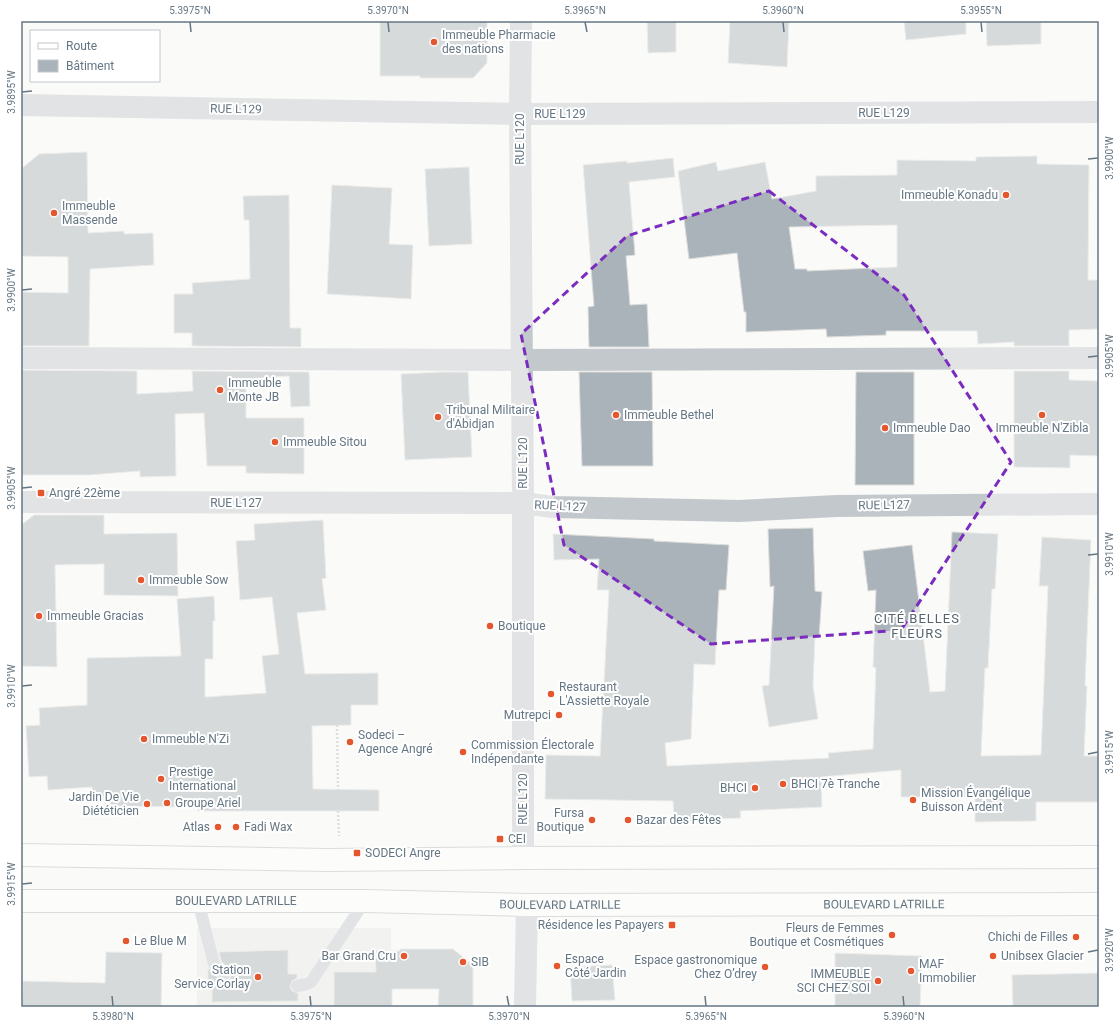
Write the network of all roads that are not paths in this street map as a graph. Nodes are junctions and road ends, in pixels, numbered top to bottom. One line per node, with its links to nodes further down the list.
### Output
1 (521, 21): 4 (street, RUE L120)
2 (21, 105): 4 (street, RUE L129)
3 (1099, 112): 4 (street, RUE L129)
4 (520, 114): 7 (street, RUE L120)
5 (21, 358): 7 (street)
6 (1099, 358): 7 (street)
7 (522, 360): 9 (street, RUE L120)
8 (21, 502): 9 (street, RUE L127)
9 (523, 503): 10 (street, RUE L127); 12 (street, RUE L120)
10 (1099, 504)
11 (21, 855): 12 (main road)
12 (523, 858): 13 (main road)
13 (1099, 858)
14 (21, 901): 15 (main road, BOULEVARD LATRILLE)
15 (198, 901): 16 (main road, BOULEVARD LATRILLE); 19 (lane)
16 (365, 901): 18 (main road, BOULEVARD LATRILLE); 20 (lane)
17 (1099, 904): 18 (main road, BOULEVARD LATRILLE)
18 (527, 905): 21 (street)
19 (224, 975)
20 (297, 986)
21 (525, 1007)

